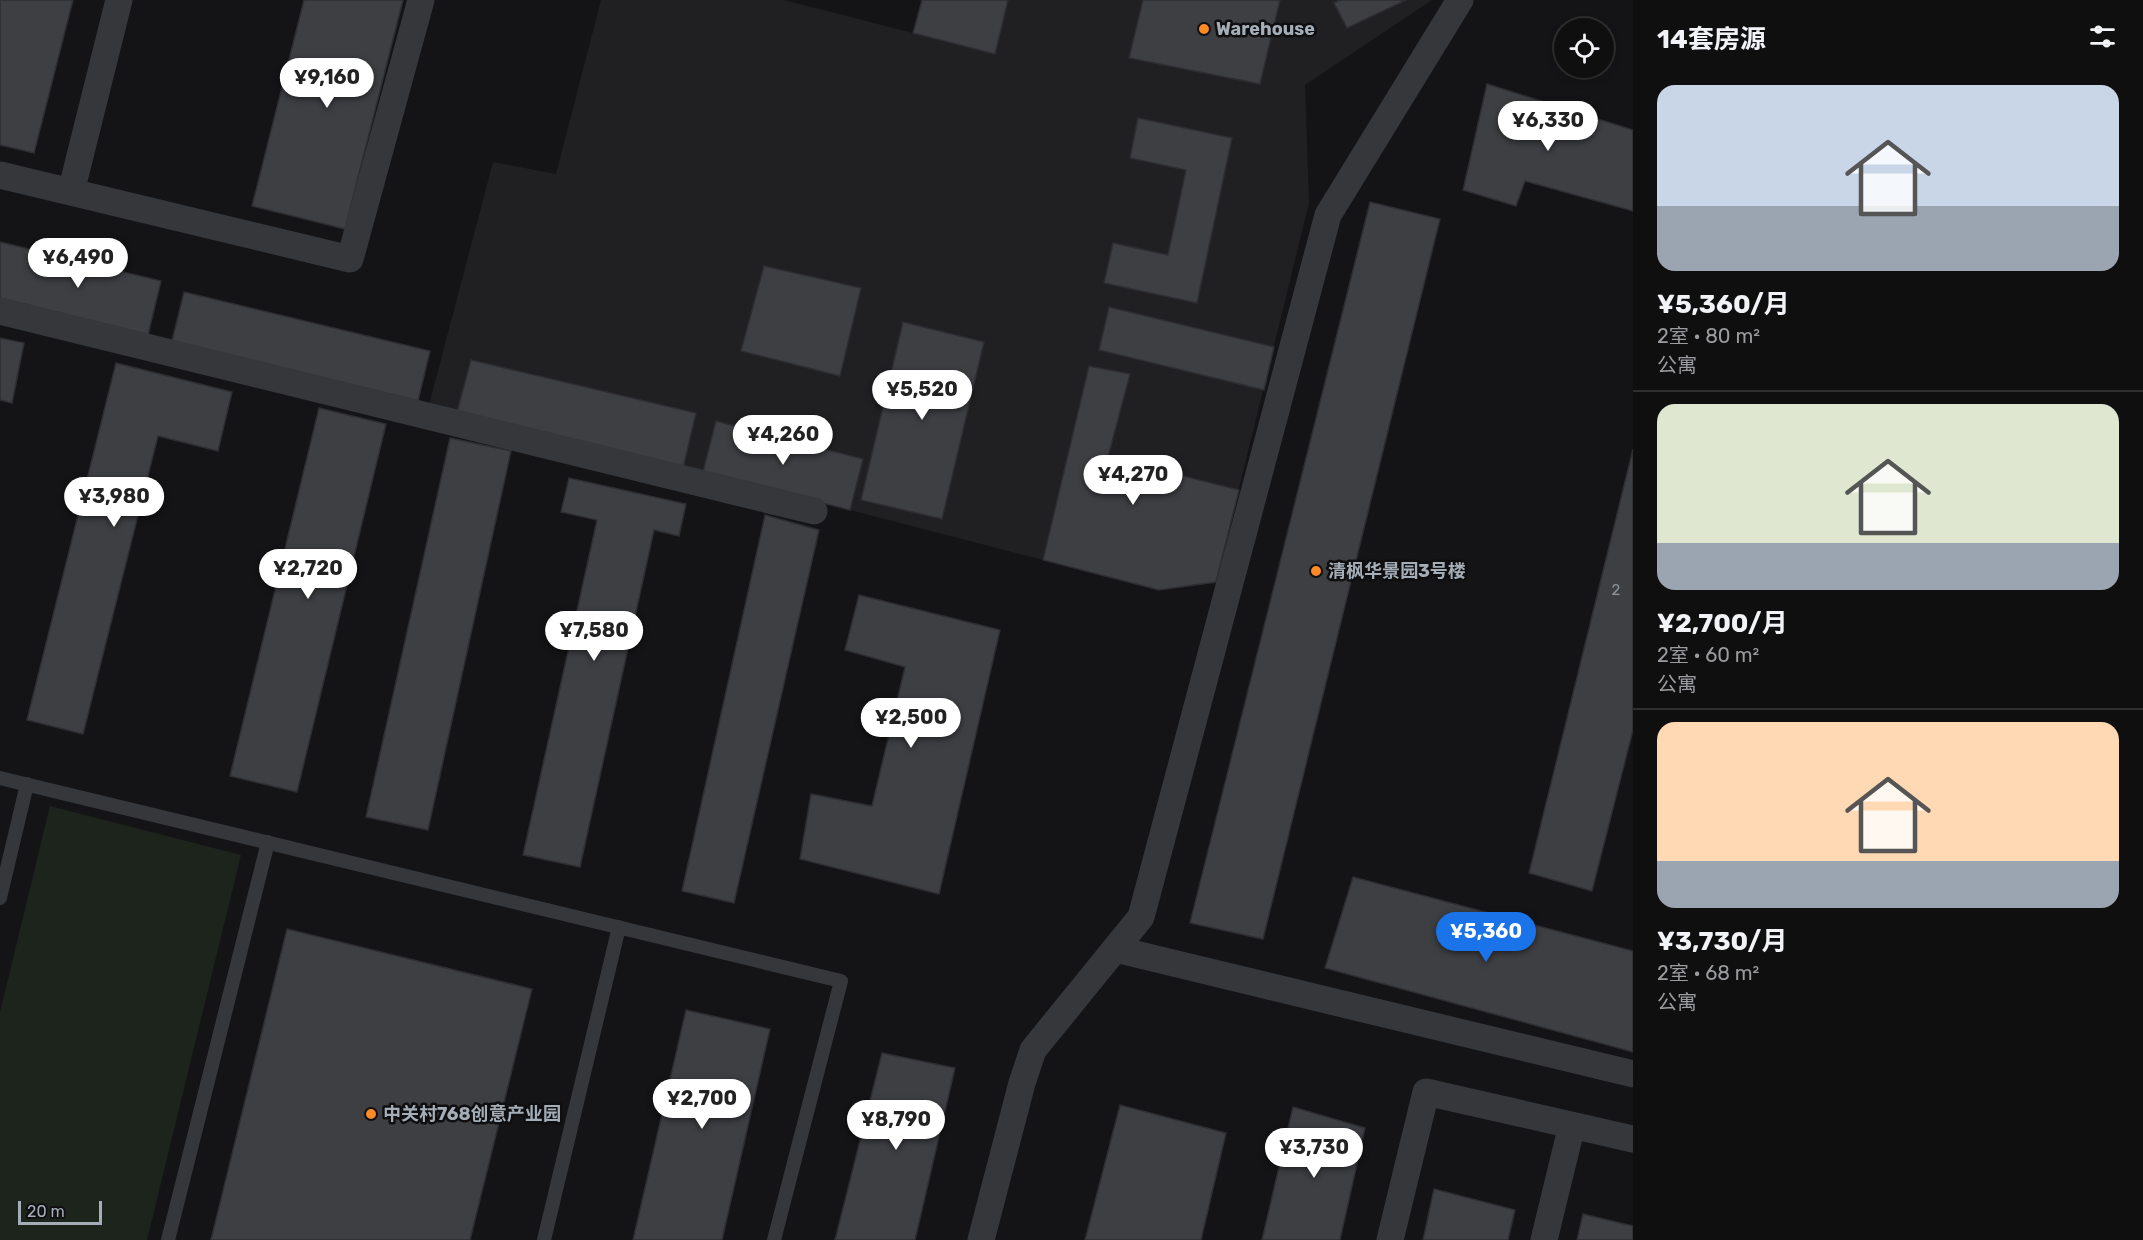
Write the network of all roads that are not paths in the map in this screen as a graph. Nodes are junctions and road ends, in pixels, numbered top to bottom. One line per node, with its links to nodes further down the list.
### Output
1 (119, 0): 5 (street)
2 (421, 0): 5 (street)
3 (1460, 0): 13 (street)
4 (0, 175): 5 (street)
5 (71, 192)
6 (0, 311): 7 (street)
7 (814, 511)
8 (0, 778): 9 (lane)
9 (27, 784): 10 (lane); 11 (lane)
10 (268, 842): 12 (lane); 17 (lane)
11 (0, 898)
12 (619, 927): 18 (lane); 19 (lane)
13 (1115, 949): 14 (street); 20 (street)
14 (1633, 1074)
15 (1572, 1125): 16 (street); 21 (street); 22 (street)
16 (1633, 1139)
17 (168, 1240)
18 (544, 1240)
19 (774, 1240)
20 (981, 1240)
21 (1390, 1240)
22 (1544, 1240)

